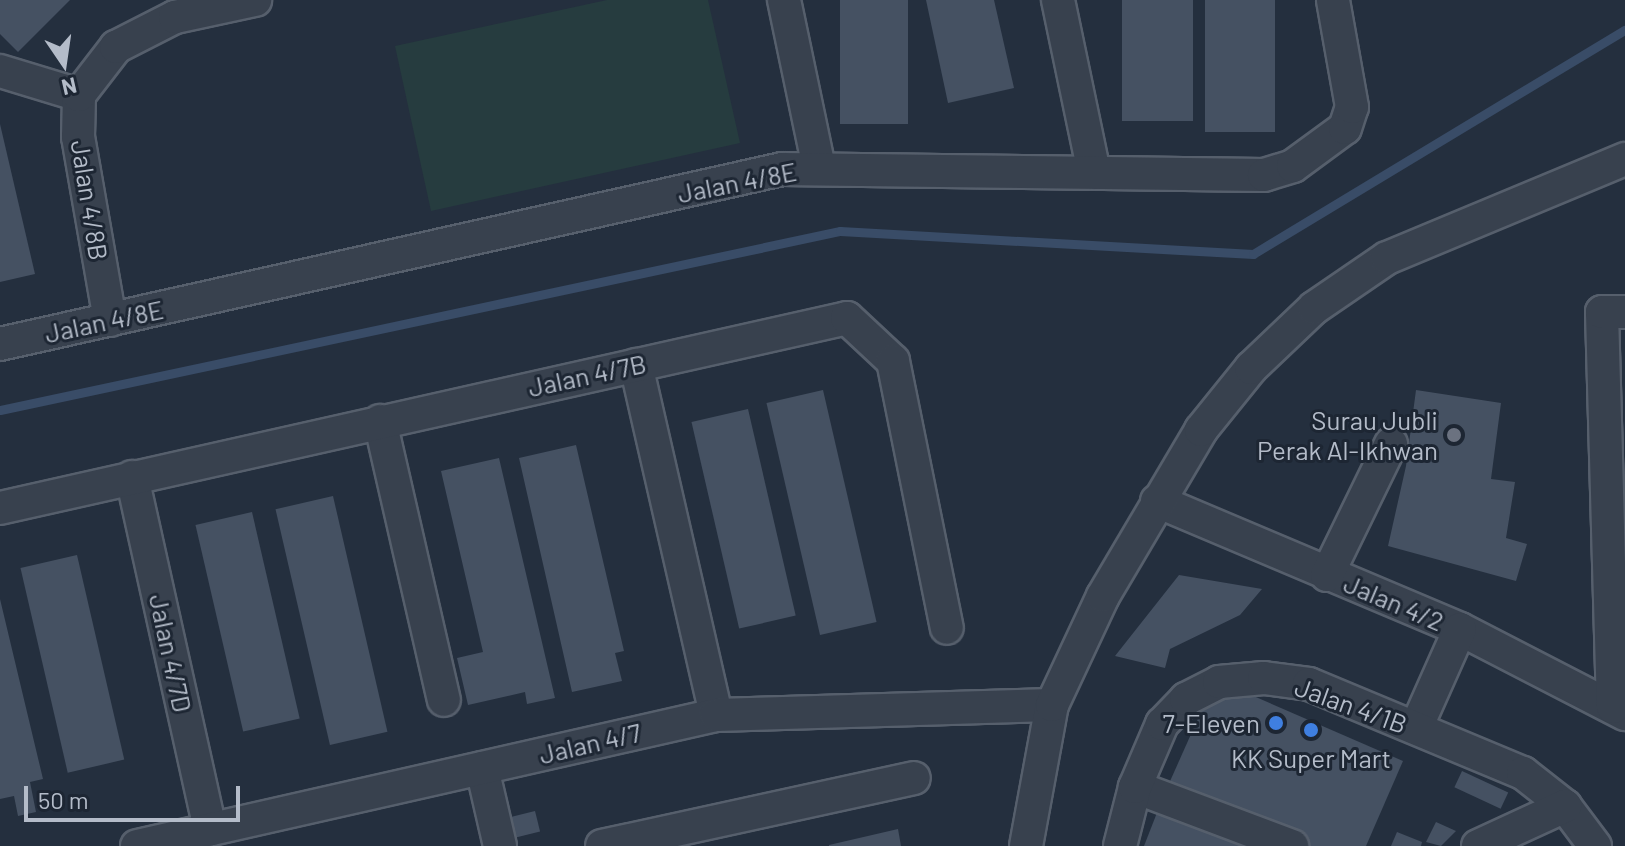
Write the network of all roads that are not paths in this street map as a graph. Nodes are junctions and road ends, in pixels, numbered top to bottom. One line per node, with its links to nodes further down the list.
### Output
1 (255, 0): 5 (street)
2 (784, 0): 9 (street)
3 (1058, 0): 10 (street)
4 (1333, 0): 10 (street, Jalan 4/8E)
5 (173, 9): 7 (street)
6 (0, 71): 7 (street)
7 (79, 95): 12 (street, Jalan 4/8B)
8 (1625, 159): 19 (street)
9 (819, 167): 10 (street, Jalan 4/8E); 12 (street, Jalan 4/8E)
10 (1094, 172)
11 (1625, 312): 17 (street)
12 (110, 320): 13 (street, Jalan 4/8E)
13 (0, 344)
14 (636, 365): 15 (street, Jalan 4/7B); 23 (street, Jalan 4/7B); 28 (street)
15 (380, 421): 18 (street, Jalan 4/7B); 25 (street)
16 (1391, 444): 22 (street)
17 (1616, 464): 21 (street)
18 (132, 477): 20 (street, Jalan 4/7B); 34 (street, Jalan 4/7D)
19 (1157, 501): 22 (street, Jalan 4/2); 26 (street)
20 (0, 508)
21 (1618, 551): 27 (street)
22 (1327, 575): 24 (street, Jalan 4/2)
23 (947, 628)
24 (1460, 629): 27 (street, Jalan 4/2); 29 (street)
25 (444, 700)
26 (1052, 705): 28 (street, Jalan 4/7); 38 (street)
27 (1619, 710)
28 (716, 715): 30 (street, Jalan 4/7)
29 (1416, 728): 32 (street, Jalan 4/1B); 33 (street, Jalan 4/1B)
30 (482, 768): 34 (street, Jalan 4/7); 36 (street)
31 (914, 778): 37 (street)
32 (1135, 787): 39 (street, Jalan 4/1B); 40 (street)
33 (1565, 806): 41 (street); 42 (street, Jalan 4/1B)
34 (210, 829): 35 (street, Jalan 4/7)
35 (137, 846)
36 (500, 846)
37 (602, 846)
38 (1026, 846)
39 (1120, 846)
40 (1292, 846)
41 (1478, 846)
42 (1595, 846)

